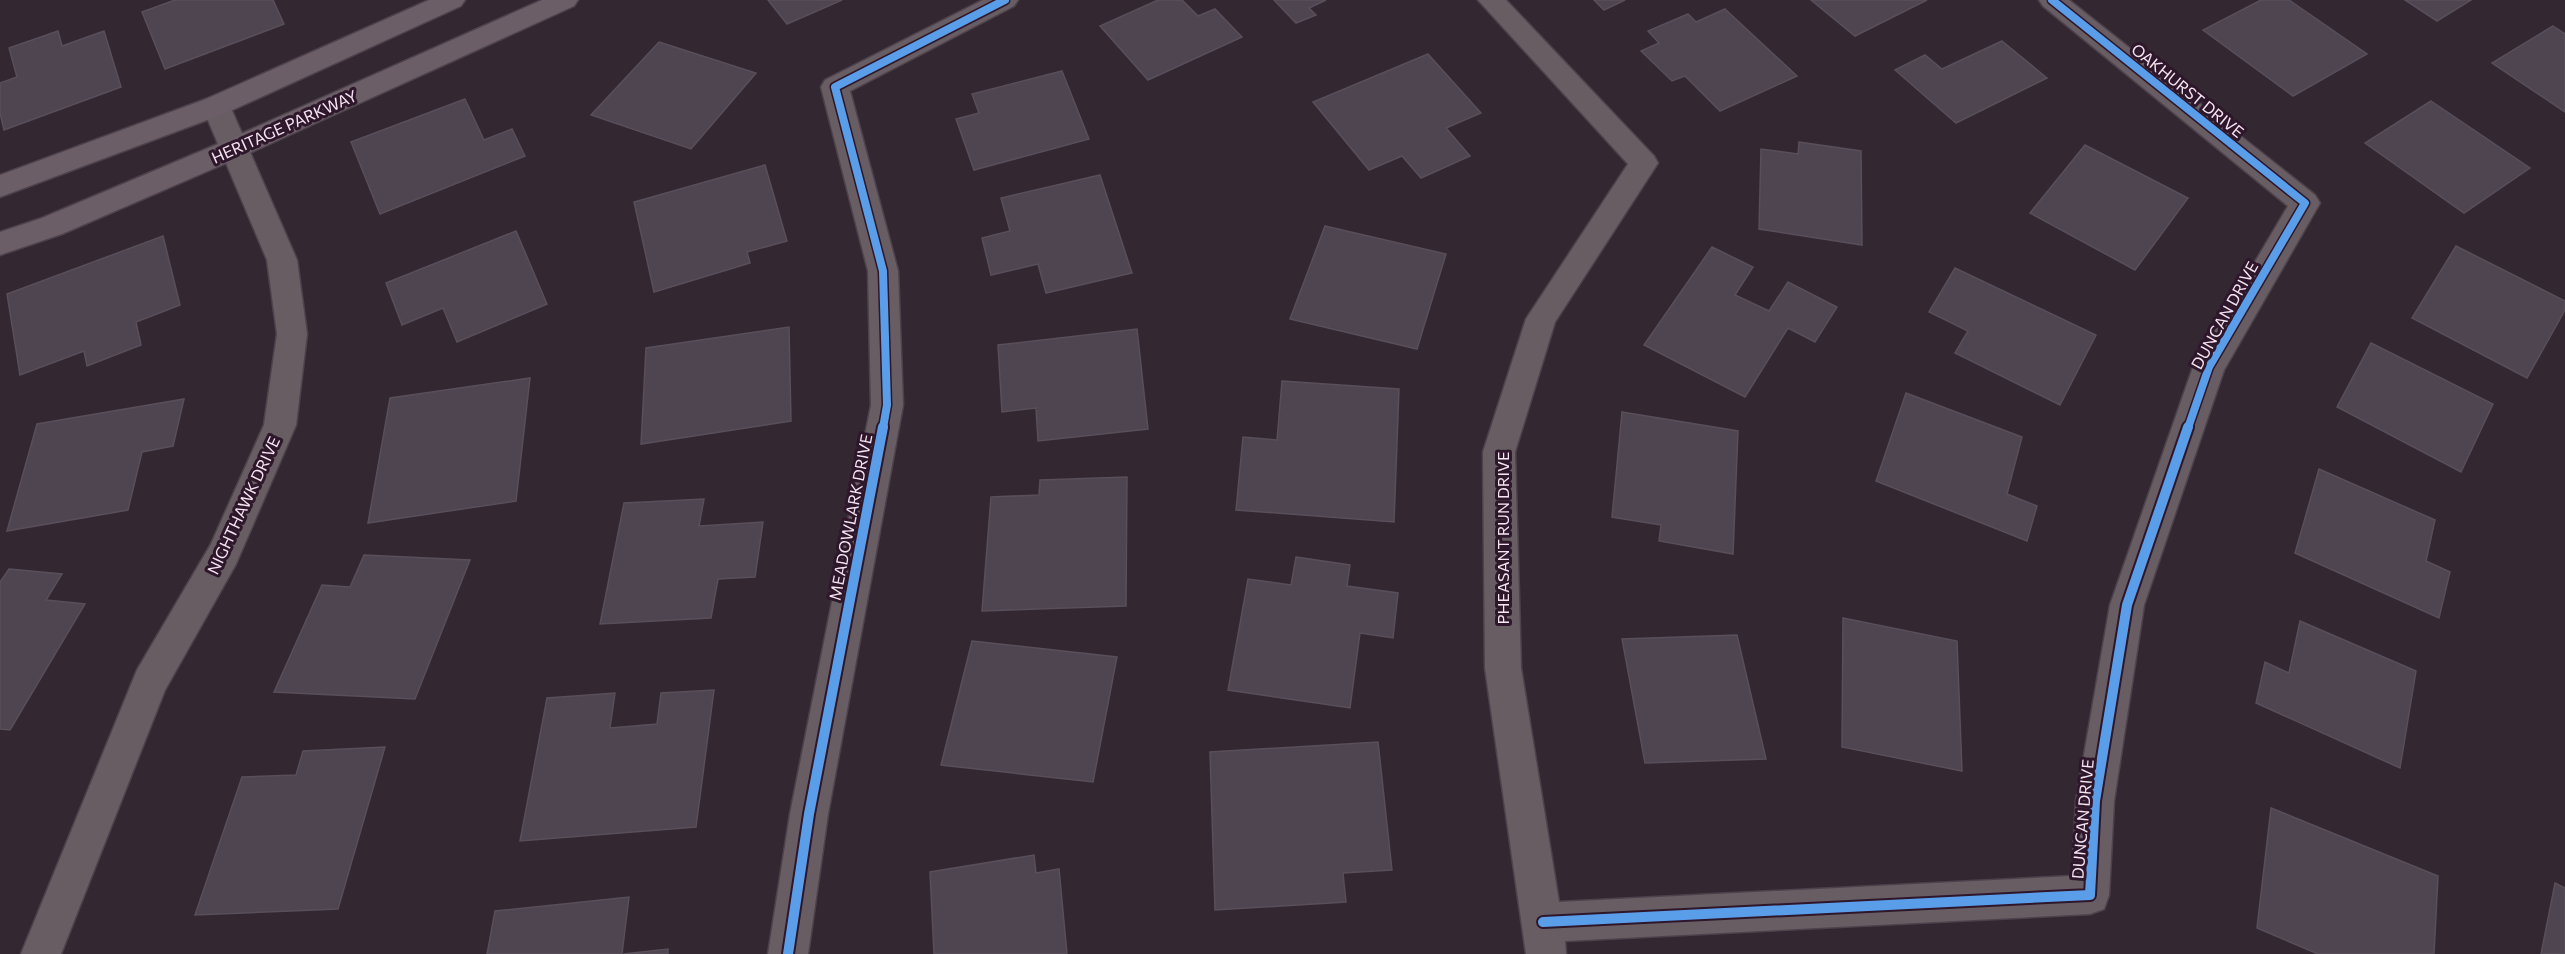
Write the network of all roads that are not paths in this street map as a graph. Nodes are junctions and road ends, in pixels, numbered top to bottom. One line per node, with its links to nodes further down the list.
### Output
1 (452, 0): 6 (main road)
2 (565, 0): 7 (main road, HERITAGE PARKWAY)
3 (1005, 0): 13 (street, MEADOWLARK DRIVE)
4 (1491, 0): 11 (street, PHEASANT RUN DRIVE)
5 (2052, 0): 9 (street, OAKHURST DRIVE)
6 (216, 106): 7 (street, NIGHTHAWK DRIVE); 8 (main road)
7 (235, 148): 10 (main road, HERITAGE PARKWAY); 12 (street, NIGHTHAWK DRIVE)
8 (0, 186)
9 (2305, 203): 11 (street, DUNCAN DRIVE)
10 (0, 244)
11 (1544, 938)
12 (41, 954)
13 (788, 954)

